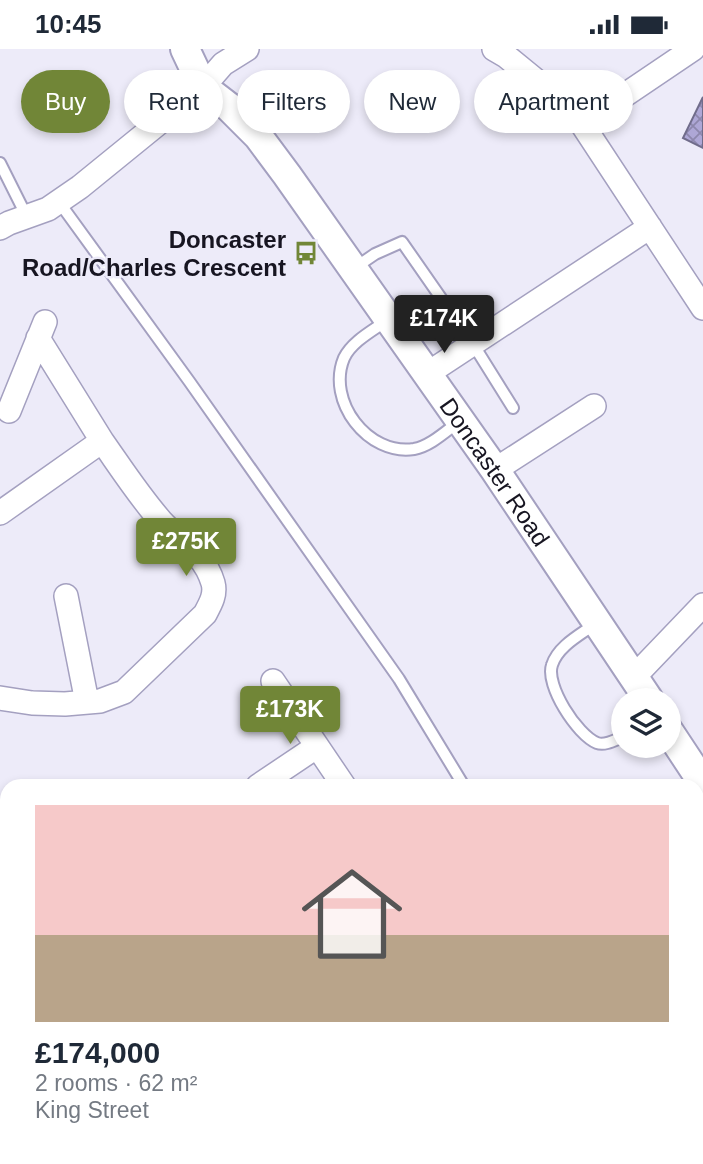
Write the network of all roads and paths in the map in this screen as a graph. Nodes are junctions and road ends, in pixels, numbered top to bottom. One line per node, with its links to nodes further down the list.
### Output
1 (185, 49): 5 (street, Doncaster Road)
2 (247, 49): 6 (street)
3 (494, 49): 7 (street)
4 (694, 49): 8 (street)
5 (195, 70)
6 (218, 70)
7 (523, 70)
8 (633, 90)
9 (223, 102): 17 (street, Doncaster Road)
10 (145, 133): 13 (street)
11 (588, 133): 15 (street)
12 (0, 163): 14 (lane)
13 (59, 202): 14 (street); 42 (lane)
14 (27, 217): 16 (street)
15 (650, 227): 18 (street); 20 (street)
16 (0, 228)
17 (353, 269): 19 (street, Doncaster Road); 20 (lane)
18 (703, 308)
19 (389, 320): 21 (street, Doncaster Road); 25 (lane)
20 (473, 344): 21 (street); 23 (lane)
21 (427, 374): 25 (street, Doncaster Road)
22 (594, 406): 27 (street)
23 (513, 408)
24 (9, 411): 26 (street)
25 (460, 421): 27 (street, Doncaster Road)
26 (102, 441): 28 (street); 36 (street)
27 (495, 470): 31 (street, Doncaster Road)
28 (0, 513)
29 (66, 596): 36 (street)
30 (703, 605): 32 (street)
31 (598, 622): 32 (street, Doncaster Road); 37 (lane)
32 (634, 677): 34 (street, Doncaster Road)
33 (273, 681): 38 (street)
34 (641, 688)
35 (0, 698): 36 (street)
36 (87, 702)
37 (611, 742)
38 (316, 747): 40 (street); 41 (street)
39 (681, 750): 43 (street)
40 (268, 779)
41 (339, 779)
42 (460, 779)
43 (700, 779)

